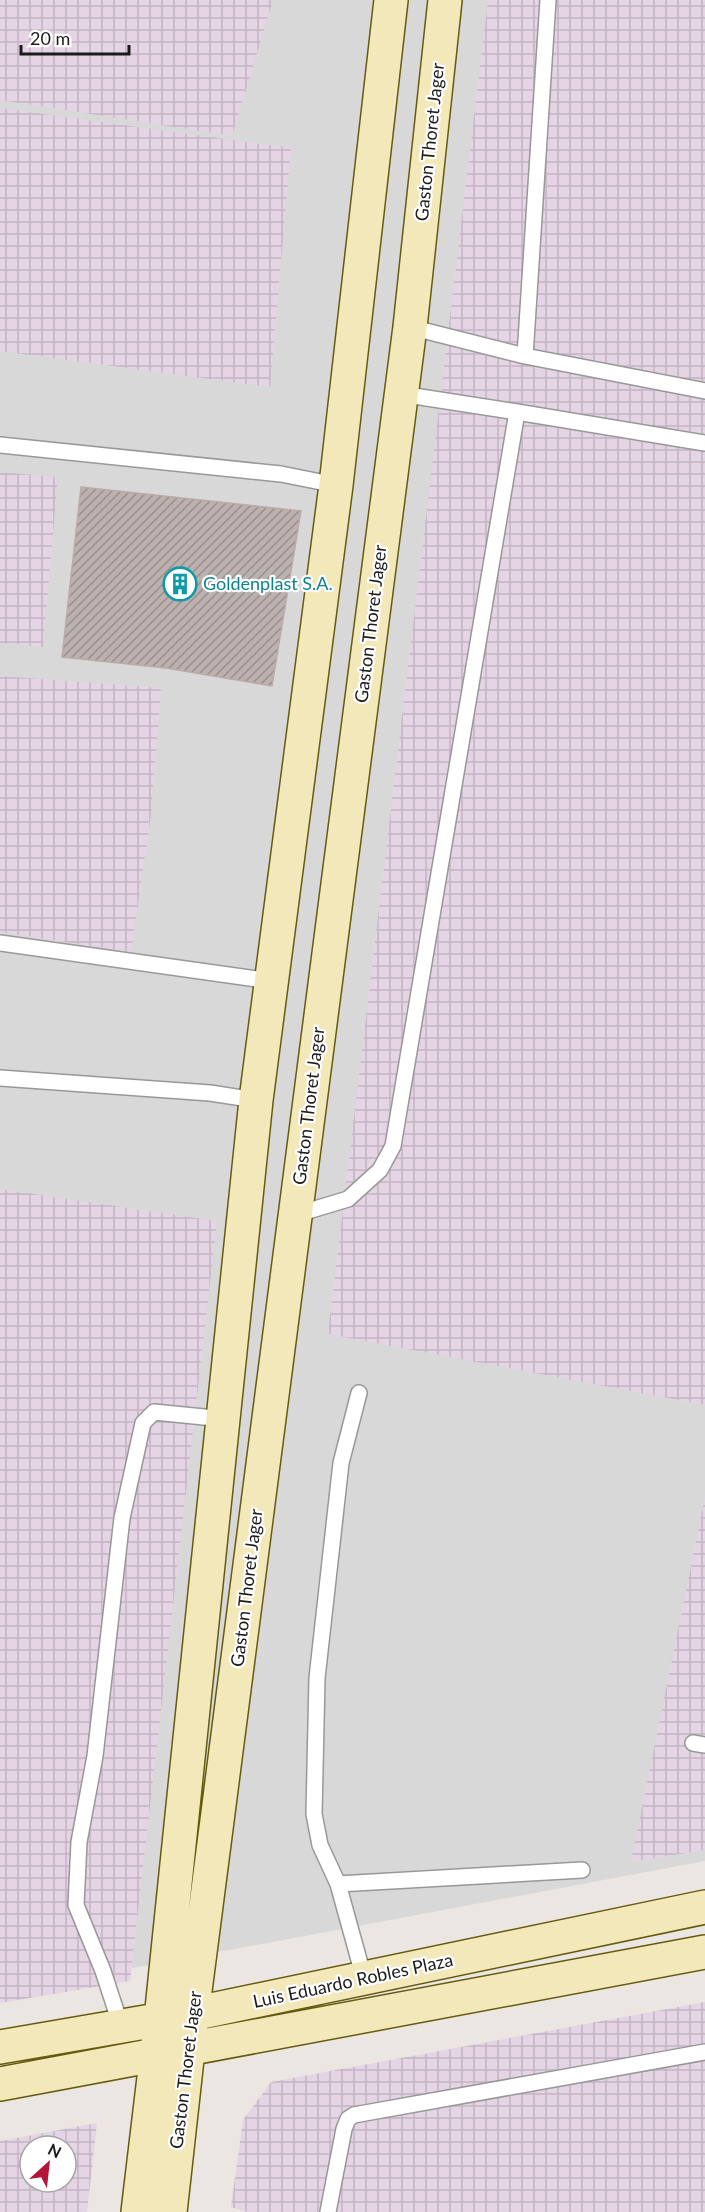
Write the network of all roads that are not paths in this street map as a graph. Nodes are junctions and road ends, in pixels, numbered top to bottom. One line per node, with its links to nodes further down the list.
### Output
1 (391, 0): 11 (street, Gaston Thoret Jager)
2 (445, 0): 4 (street, Gaston Thoret Jager)
3 (549, 0): 5 (lane)
4 (410, 327): 5 (lane); 7 (street, Gaston Thoret Jager)
5 (525, 356): 6 (lane)
6 (705, 391)
7 (401, 394): 8 (lane); 16 (street, Gaston Thoret Jager)
8 (517, 412): 9 (lane); 16 (lane)
9 (705, 443)
10 (0, 446): 11 (lane)
11 (336, 484): 13 (street, Gaston Thoret Jager)
12 (0, 944): 13 (lane)
13 (271, 981): 15 (street, Gaston Thoret Jager)
14 (0, 1078): 15 (lane)
15 (256, 1100): 18 (street, Gaston Thoret Jager)
16 (295, 1215): 24 (street, Gaston Thoret Jager)
17 (359, 1393): 20 (lane)
18 (224, 1419): 24 (street, Gaston Thoret Jager); 25 (lane)
19 (582, 1870): 20 (lane)
20 (338, 1884): 23 (lane)
21 (705, 1907): 23 (street, Luis Eduardo Robles Plaza)
22 (705, 1952): 27 (street, Luis Eduardo Robles Plaza)
23 (364, 1978): 24 (street, Luis Eduardo Robles Plaza)
24 (177, 2017): 25 (street, Luis Eduardo Robles Plaza); 27 (street, Gaston Thoret Jager)
25 (121, 2026): 26 (street, Luis Eduardo Robles Plaza)
26 (0, 2047)
27 (173, 2052): 29 (street, Luis Eduardo Robles Plaza); 30 (street, Gaston Thoret Jager); 31 (street, Gaston Thoret Jager)
28 (705, 2052): 32 (lane)
29 (0, 2084)
30 (138, 2212)
31 (170, 2212)
32 (328, 2212)

